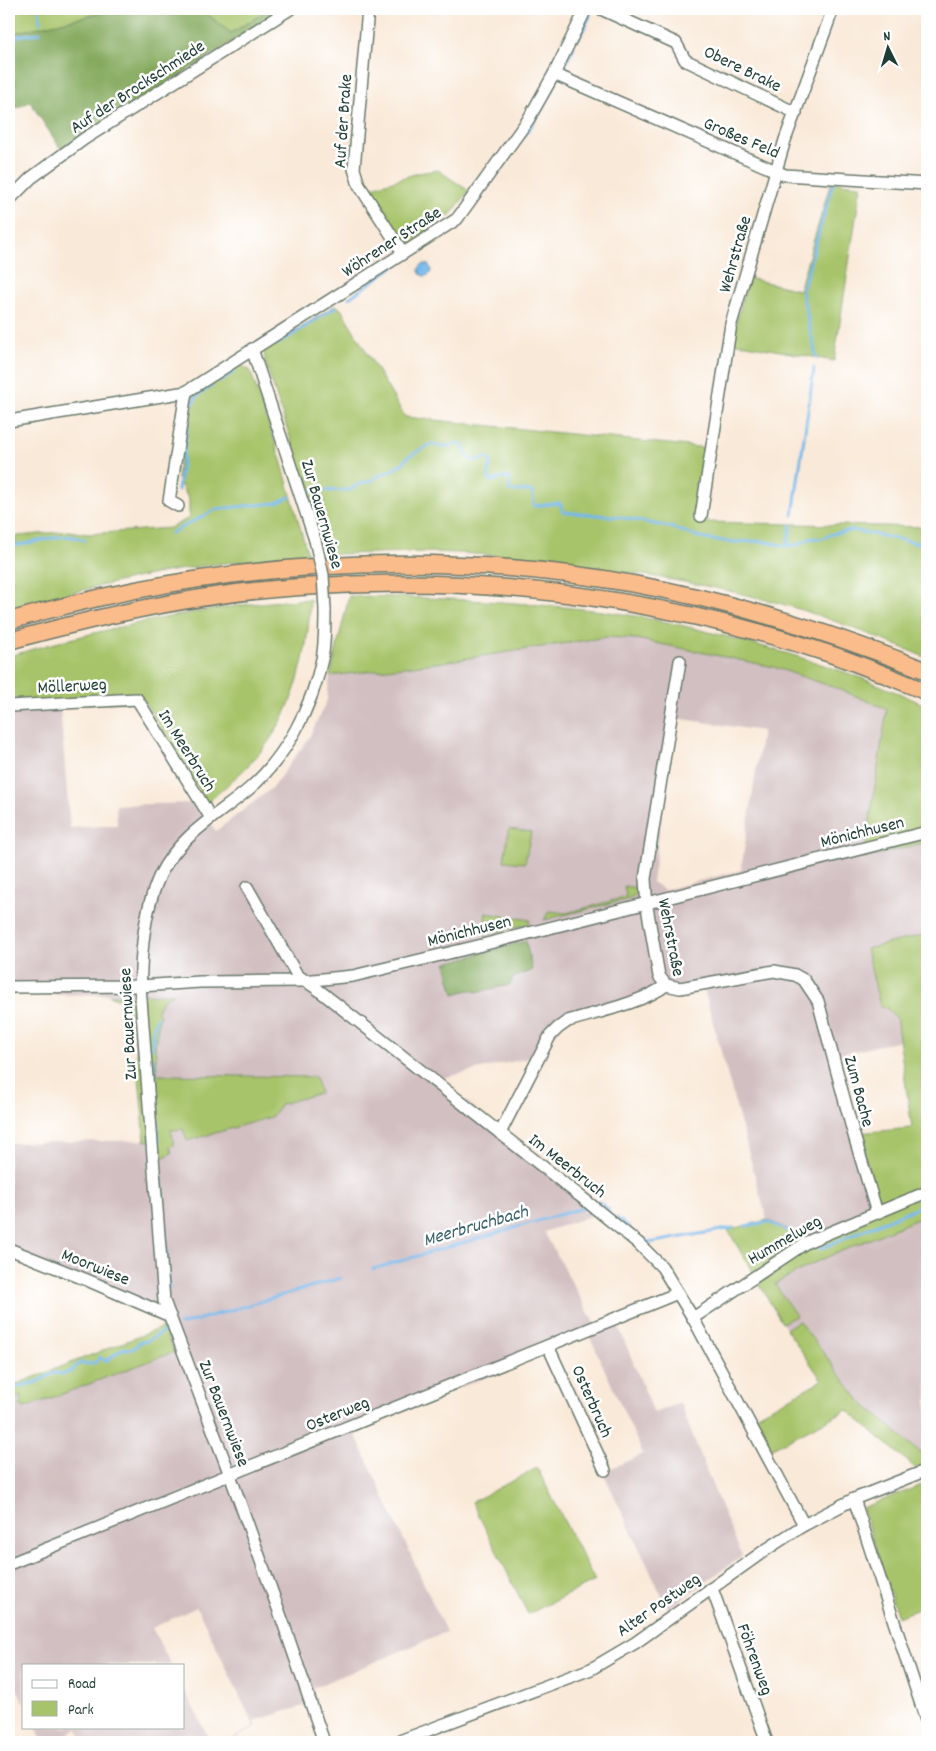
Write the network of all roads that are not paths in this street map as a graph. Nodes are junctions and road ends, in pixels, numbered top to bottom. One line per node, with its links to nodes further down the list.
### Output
1 (290, 9): 10 (street, Auf der Brockschmiede)
2 (368, 9): 11 (street, Auf der Brake)
3 (586, 9): 6 (street, Wöhrener Straße)
4 (602, 9): 7 (street, Obere Brake)
5 (833, 9): 7 (street, Wehrstraße)
6 (554, 74): 8 (street, Großes Feld); 11 (street, Wöhrener Straße)
7 (796, 113): 8 (street, Wehrstraße)
8 (776, 172): 9 (street, Großes Feld); 16 (street, Wehrstraße)
9 (927, 184)
10 (9, 200)
11 (403, 253): 12 (street, Wöhrener Straße)
12 (252, 349): 13 (street, Wöhrener Straße); 24 (street, Zur Bauernwiese, bridge)
13 (186, 392): 14 (street, Wöhrener Straße); 15 (street)
14 (9, 421)
15 (178, 506)
16 (701, 516)
17 (9, 621): 20 (highway)
18 (9, 641): 21 (highway)
19 (680, 661): 27 (street, Wehrstraße)
20 (927, 672)
21 (927, 692)
22 (137, 699): 23 (street, Möllerweg); 24 (street, Im Meerbruch)
23 (9, 706)
24 (211, 818): 30 (street, Zur Bauernwiese)
25 (927, 832): 27 (street, Mönichhusen)
26 (247, 887): 28 (street, Im Meerbruch)
27 (647, 903): 28 (street, Mönichhusen); 29 (street, Wehrstraße)
28 (303, 981): 30 (street, Mönichhusen); 32 (street, Im Meerbruch)
29 (666, 985): 32 (street, Wehrstraße); 34 (street, Zum Bache)
30 (140, 986): 31 (street, Mönichhusen); 37 (street, Zur Bauernwiese)
31 (9, 987)
32 (500, 1133): 36 (street, Im Meerbruch)
33 (927, 1192): 34 (street, Hummelweg)
34 (876, 1213): 38 (street, Hummelweg)
35 (9, 1249): 37 (street, Moorwiese)
36 (678, 1293): 38 (street, Im Meerbruch); 39 (street, Osterweg)
37 (170, 1316): 42 (street, Zur Bauernwiese)
38 (693, 1318): 44 (street, Im Meerbruch)
39 (548, 1346): 40 (street, Osterbruch); 42 (street, Osterweg)
40 (605, 1470)
41 (927, 1470): 43 (street, Alter Postweg)
42 (230, 1475): 45 (street, Osterweg); 48 (street, Zur Bauernwiese)
43 (854, 1499): 44 (street, Alter Postweg); 47 (street)
44 (804, 1525): 46 (street, Alter Postweg)
45 (9, 1564)
46 (710, 1589): 49 (street, Alter Postweg); 50 (street, Föhrenweg)
47 (927, 1723)
48 (324, 1742)
49 (397, 1742)
50 (767, 1742)

